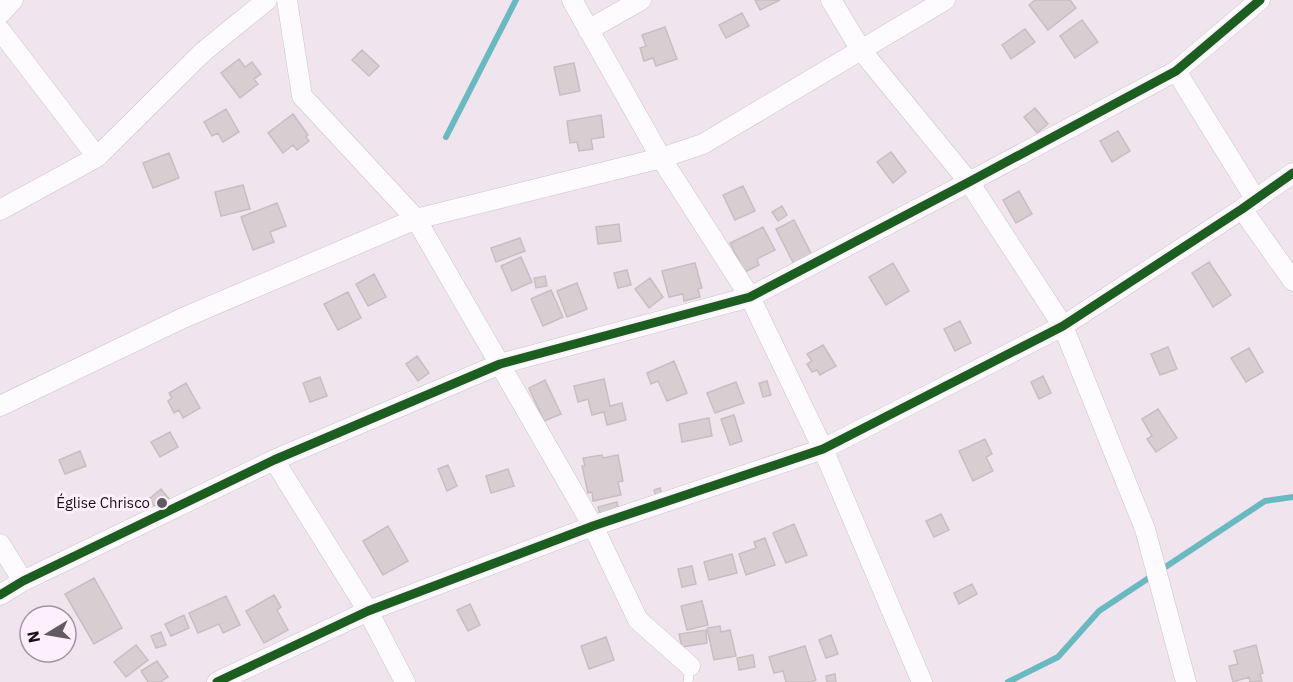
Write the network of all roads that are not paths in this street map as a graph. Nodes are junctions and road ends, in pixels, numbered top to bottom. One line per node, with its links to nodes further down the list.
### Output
1 (13, 0): 9 (street)
2 (267, 0): 14 (street)
3 (287, 0): 20 (street)
4 (572, 0): 11 (street)
5 (641, 0): 11 (street)
6 (831, 0): 12 (street)
7 (945, 0): 12 (street)
8 (1260, 0): 13 (street)
9 (0, 14)
10 (0, 30): 14 (street)
11 (588, 30): 15 (street)
12 (861, 50): 15 (street); 17 (street)
13 (1176, 71): 17 (street); 18 (street)
14 (98, 157): 19 (street)
15 (661, 159): 20 (street); 22 (street)
16 (1293, 173): 18 (street)
17 (969, 182): 22 (street); 23 (street)
18 (1249, 204): 21 (street); 23 (street)
19 (0, 210)
20 (416, 219): 24 (street); 25 (street)
21 (1293, 281)
22 (750, 297): 24 (street); 26 (street)
23 (1063, 326): 26 (street); 37 (street)
24 (500, 364): 27 (street); 28 (street)
25 (0, 406)
26 (823, 449): 28 (street); 36 (street)
27 (274, 459): 30 (street); 32 (street)
28 (593, 526): 32 (street); 33 (street)
29 (0, 544): 30 (street)
30 (23, 581): 31 (street)
31 (0, 595)
32 (368, 611): 34 (street); 35 (street)
33 (689, 674)
34 (217, 682)
35 (405, 682)
36 (922, 682)
37 (1186, 682)

